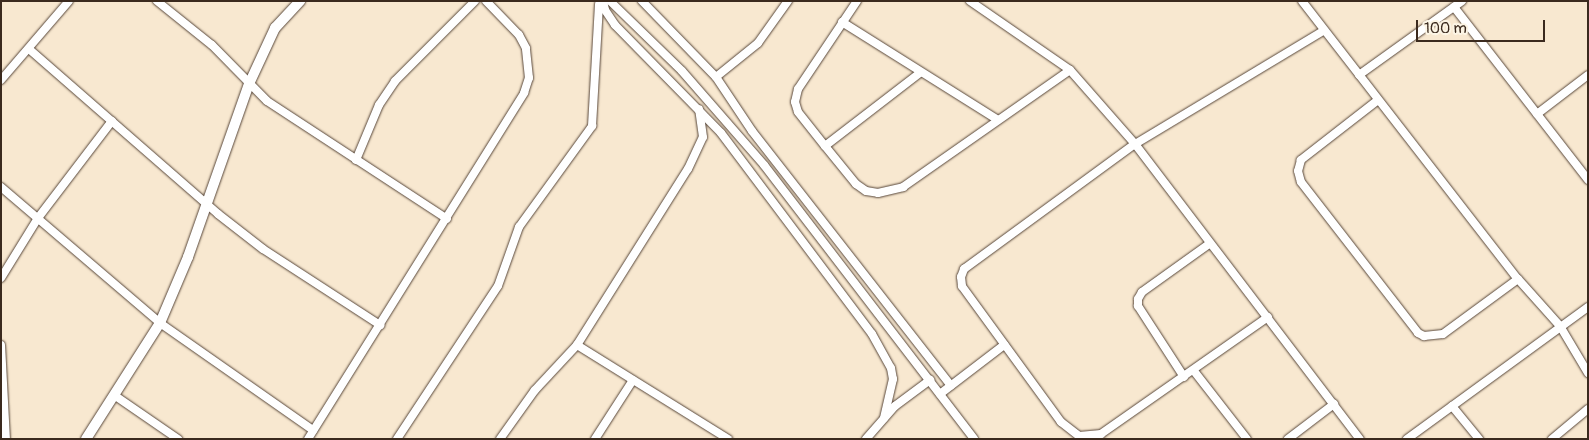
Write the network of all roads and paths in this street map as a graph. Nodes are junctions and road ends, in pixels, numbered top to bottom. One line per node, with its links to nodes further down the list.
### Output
1 (69, 1): 18 (street)
2 (157, 1): 25 (street)
3 (300, 1): 25 (street)
4 (475, 1): 33 (street)
5 (486, 1): 38 (street)
6 (599, 1): 67 (street)
7 (604, 1): 27 (street)
8 (610, 1): 54 (street)
9 (642, 1): 23 (street)
10 (788, 1): 23 (street)
11 (857, 1): 16 (street)
12 (970, 1): 19 (street)
13 (1302, 1): 17 (street)
14 (1462, 1): 15 (street)
15 (1454, 7): 21 (street); 28 (street)
16 (842, 22): 20 (street); 32 (street)
17 (1323, 31): 21 (street); 31 (street)
18 (29, 49): 24 (street); 30 (street)
19 (1070, 70): 29 (street); 31 (street)
20 (921, 72): 29 (street); 32 (street)
21 (1359, 75): 26 (street)
22 (1588, 75): 28 (street)
23 (716, 77): 55 (street)
24 (1, 80)
25 (249, 84): 33 (street); 36 (street)
26 (1378, 100): 41 (street); 41 (street)
27 (699, 109): 48 (street); 61 (street)
28 (1536, 114): 34 (street)
29 (998, 120): 32 (street)
30 (112, 121): 36 (street); 37 (street)
31 (1135, 144): 39 (street); 49 (street)
32 (825, 146)
33 (356, 160): 38 (street)
34 (1588, 180)
35 (1, 187): 37 (street)
36 (208, 204): 44 (street); 45 (street)
37 (38, 218): 40 (street); 44 (street)
38 (447, 219): 45 (street)
39 (1210, 244): 43 (street); 52 (street)
40 (1, 278)
41 (1518, 279): 46 (street)
42 (1588, 307): 46 (street)
43 (1268, 317): 50 (street); 58 (street)
44 (160, 323): 57 (street); 62 (street)
45 (380, 325): 62 (street)
46 (1560, 326): 51 (street); 59 (street)
47 (1, 344): 63 (street)
48 (577, 345): 53 (street); 68 (street)
49 (1004, 345): 52 (street); 55 (street)
50 (1194, 371): 52 (street); 73 (street)
51 (1588, 373)
52 (1184, 377)
53 (633, 380): 69 (street); 70 (street)
54 (930, 380): 56 (street); 61 (street)
55 (951, 386): 56 (street)
56 (940, 394): 72 (street)
57 (114, 395): 64 (street); 65 (street)
58 (1334, 404): 74 (street); 75 (street)
59 (1452, 406): 76 (street); 77 (street)
60 (1588, 409): 78 (street)
61 (884, 418): 71 (street)
62 (313, 430): 66 (street)
63 (6, 439)
64 (86, 439)
65 (178, 439)
66 (308, 439)
67 (397, 439)
68 (500, 439)
69 (596, 439)
70 (728, 439)
71 (866, 439)
72 (974, 439)
73 (1247, 439)
74 (1288, 439)
75 (1360, 439)
76 (1407, 439)
77 (1479, 439)
78 (1552, 439)

